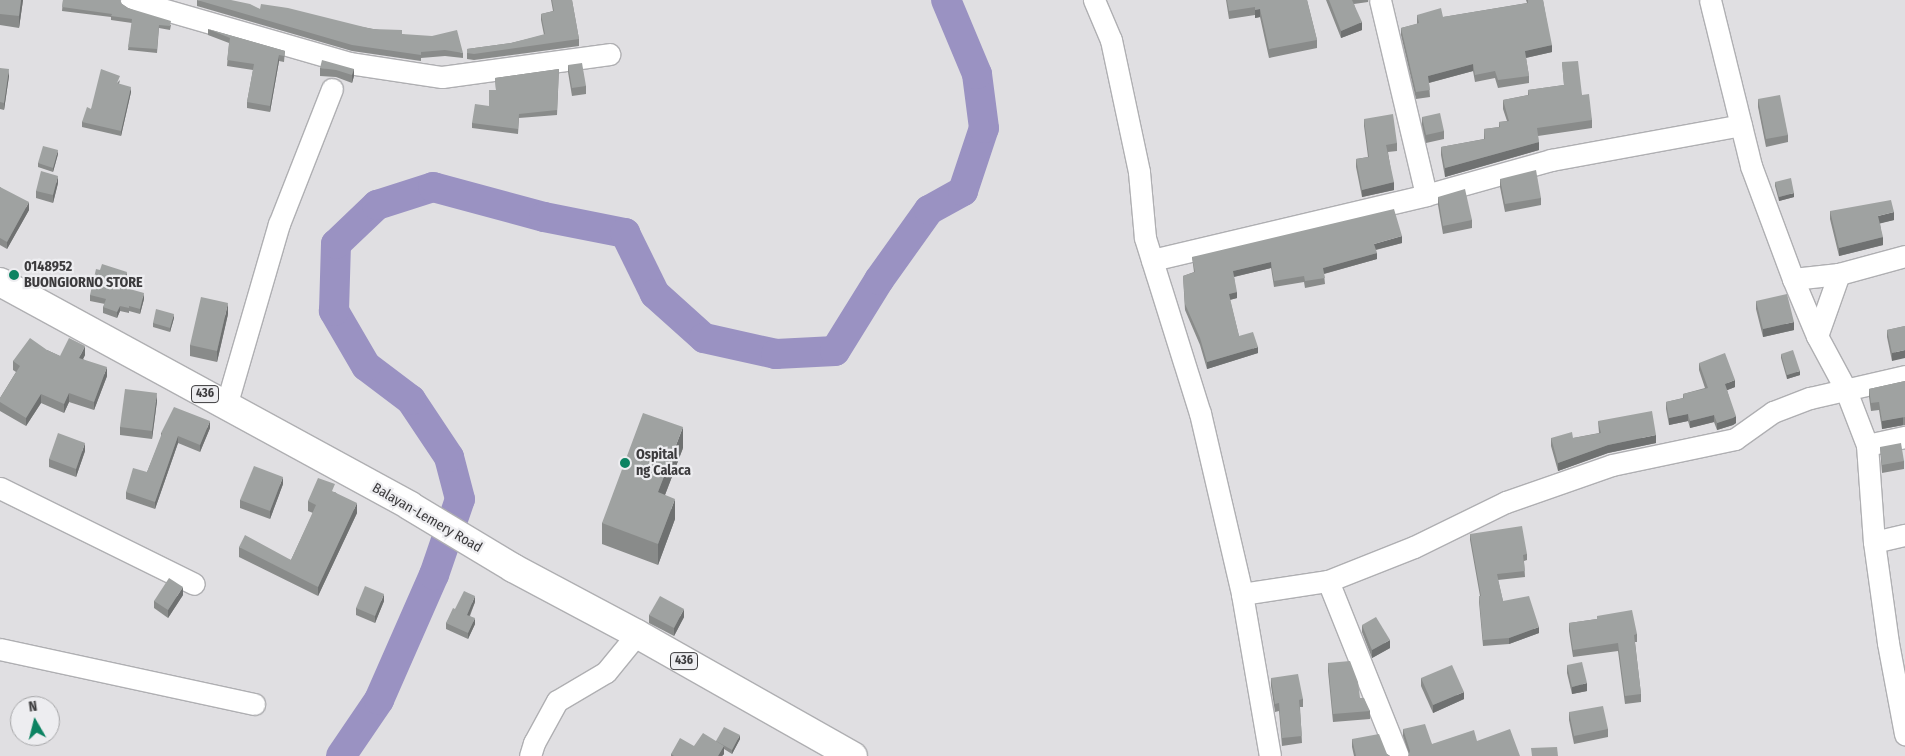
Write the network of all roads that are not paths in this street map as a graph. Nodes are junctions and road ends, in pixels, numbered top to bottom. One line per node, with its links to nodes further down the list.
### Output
1 (131, 0): 5 (street)
2 (1094, 0): 10 (street)
3 (1710, 0): 7 (street)
4 (1385, 1): 8 (street)
5 (609, 54)
6 (332, 89): 17 (street)
7 (1741, 125): 8 (street); 12 (street)
8 (1426, 195): 10 (street)
9 (1905, 256): 11 (street)
10 (1152, 260): 25 (street)
11 (1839, 274): 12 (street); 14 (street)
12 (1793, 279): 14 (street)
13 (0, 282): 17 (main road, Balayan-Lemery Road / 436)
14 (1817, 336): 16 (street)
15 (1905, 376): 16 (street)
16 (1845, 388): 19 (street); 23 (street)
17 (226, 406): 26 (main road, Balayan-Lemery Road / 436)
18 (1905, 437): 19 (street)
19 (1866, 445): 22 (street)
20 (0, 488): 24 (street)
21 (1905, 535): 22 (street)
22 (1874, 542): 29 (street)
23 (1328, 581): 25 (street); 34 (street)
24 (194, 584)
25 (1242, 594): 33 (street)
26 (637, 634): 30 (main road, Balayan-Lemery Road / 436); 31 (street)
27 (0, 649): 28 (street)
28 (254, 704)
29 (1905, 734)
30 (824, 748): 32 (main road, Balayan-Lemery Road / 436)
31 (530, 756)
32 (853, 756)
33 (1270, 756)
34 (1398, 756)

